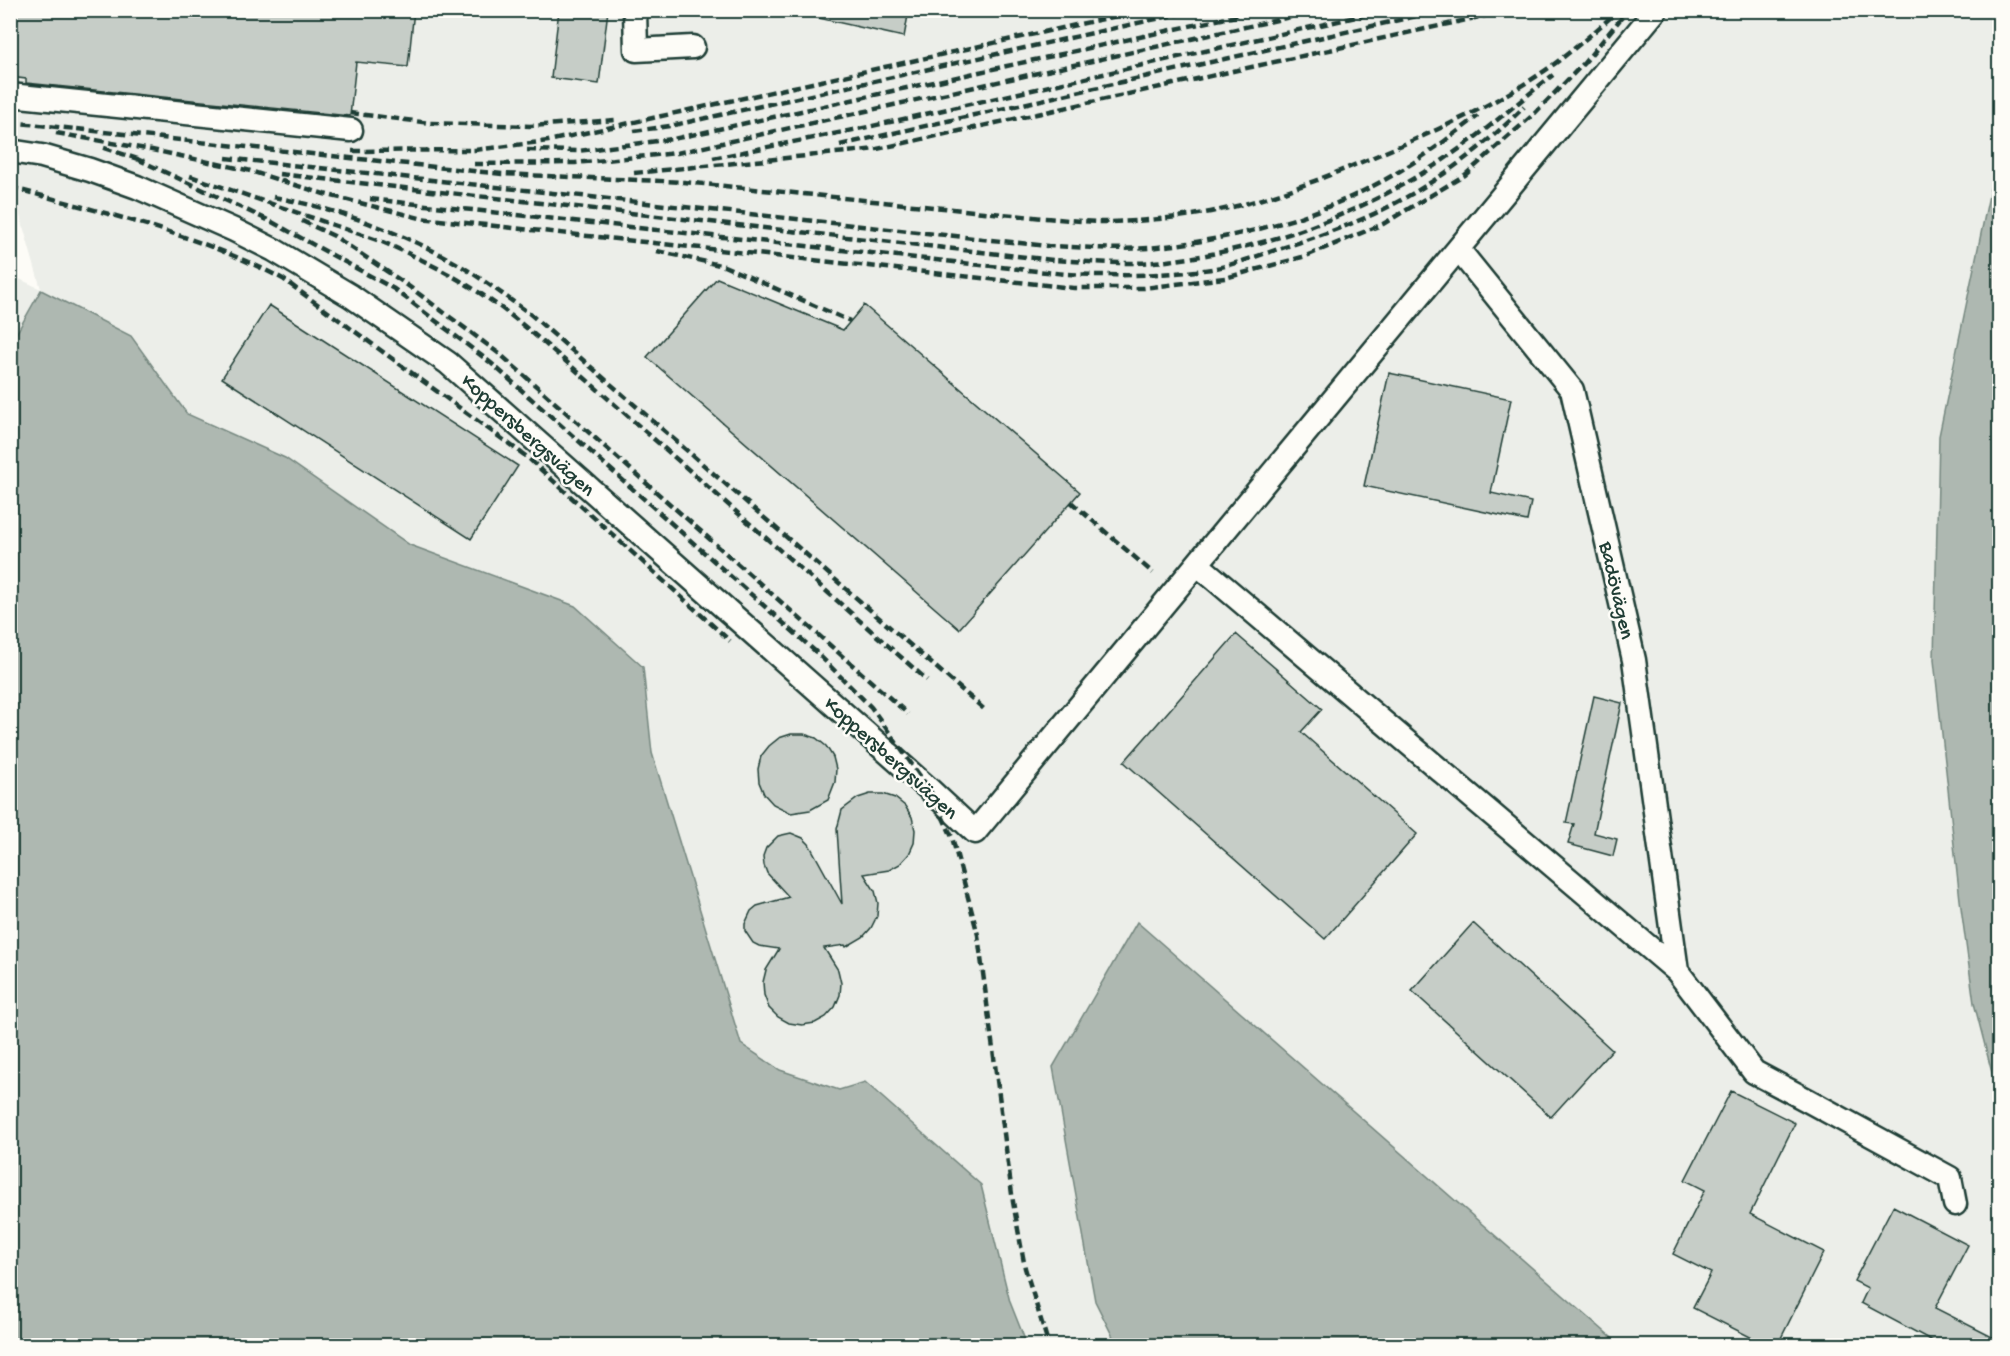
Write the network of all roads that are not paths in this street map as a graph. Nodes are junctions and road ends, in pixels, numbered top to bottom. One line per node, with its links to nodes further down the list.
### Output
1 (635, 10): 3 (street)
2 (1656, 10): 7 (street)
3 (693, 47)
4 (10, 95): 5 (street)
5 (351, 130)
6 (10, 151): 8 (street, Koppersbergsvägen)
7 (1458, 249): 8 (street); 9 (street, Badövägen)
8 (1197, 564): 9 (street)
9 (1677, 971): 10 (street)
10 (1955, 1204)

